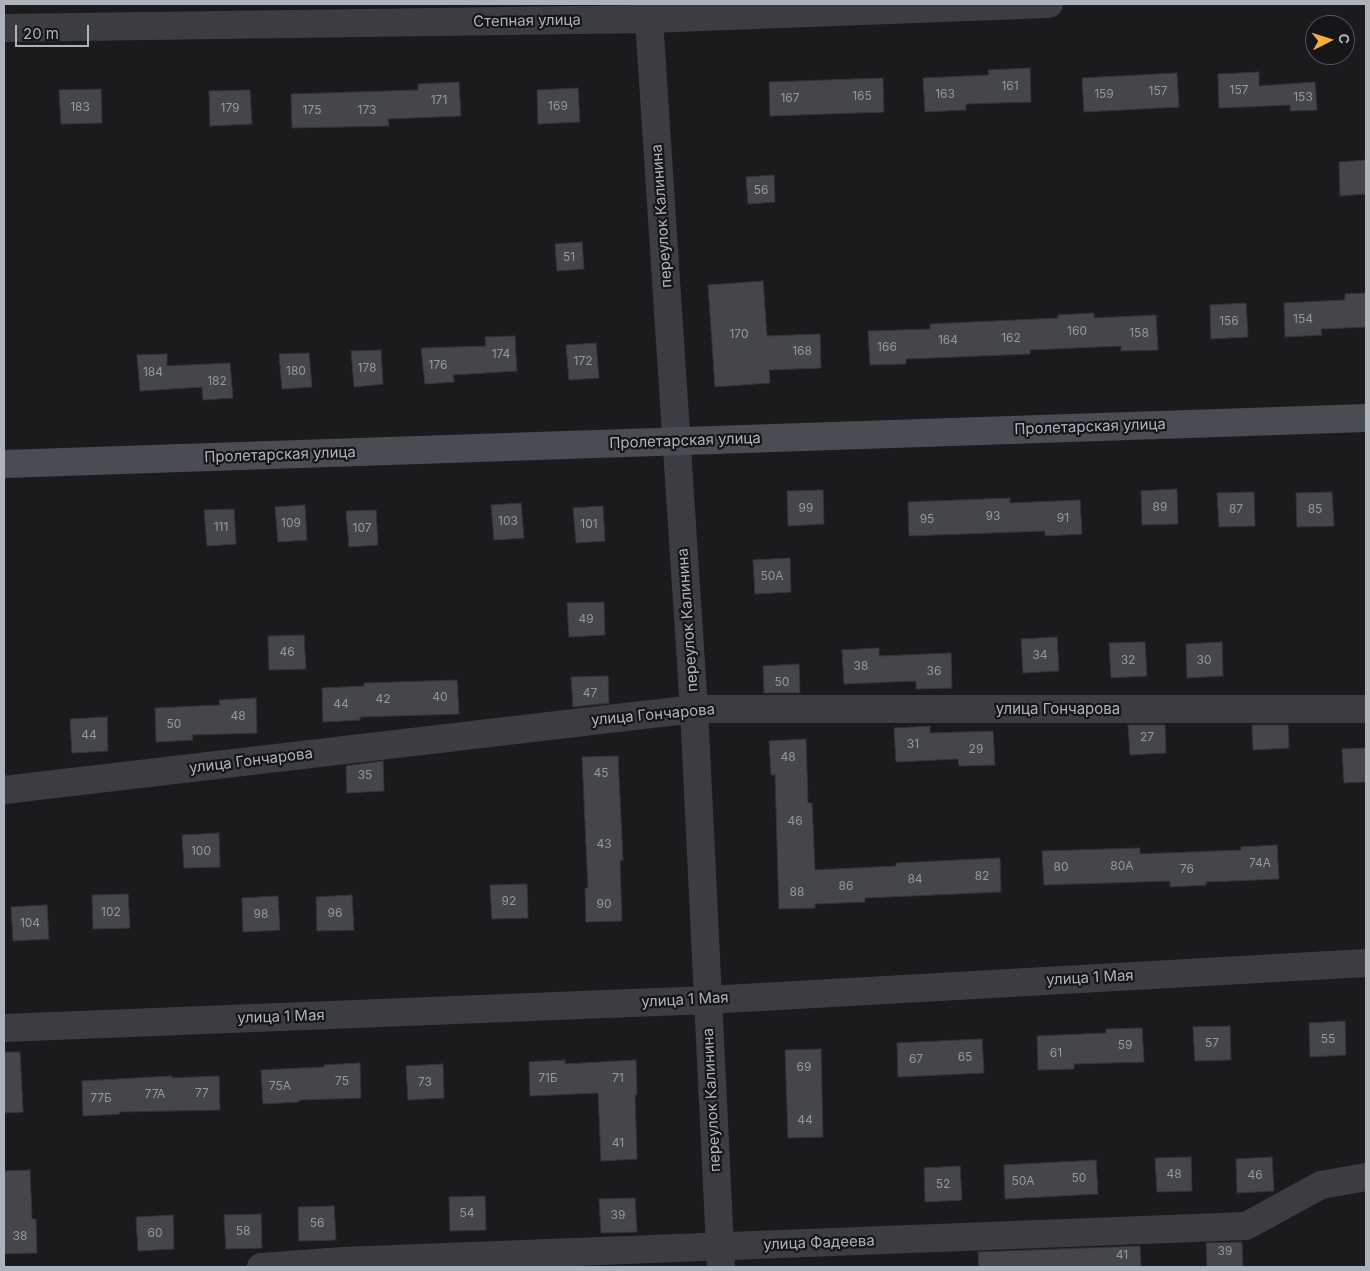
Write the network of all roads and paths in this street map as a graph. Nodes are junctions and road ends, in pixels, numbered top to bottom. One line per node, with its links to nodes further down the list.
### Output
1 (1049, 4): 2 (street, Степная улица)
2 (648, 11): 3 (street, Степная улица); 5 (street, переулок Калинина)
3 (4, 28)
4 (1366, 418): 5 (main road, Пролетарская улица)
5 (677, 442): 6 (main road, Пролетарская улица); 7 (street, переулок Калинина)
6 (4, 464)
7 (694, 708): 8 (street, улица Гончарова); 9 (street, улица Гончарова); 11 (street, переулок Калинина)
8 (1366, 709)
9 (4, 790)
10 (1366, 963): 11 (street, улица 1 Мая)
11 (707, 1000): 12 (street, улица 1 Мая); 14 (street, переулок Калинина)
12 (4, 1028)
13 (1366, 1177): 14 (street, улица Фадеева)
14 (720, 1257): 15 (street, улица Фадеева)
15 (261, 1267)

